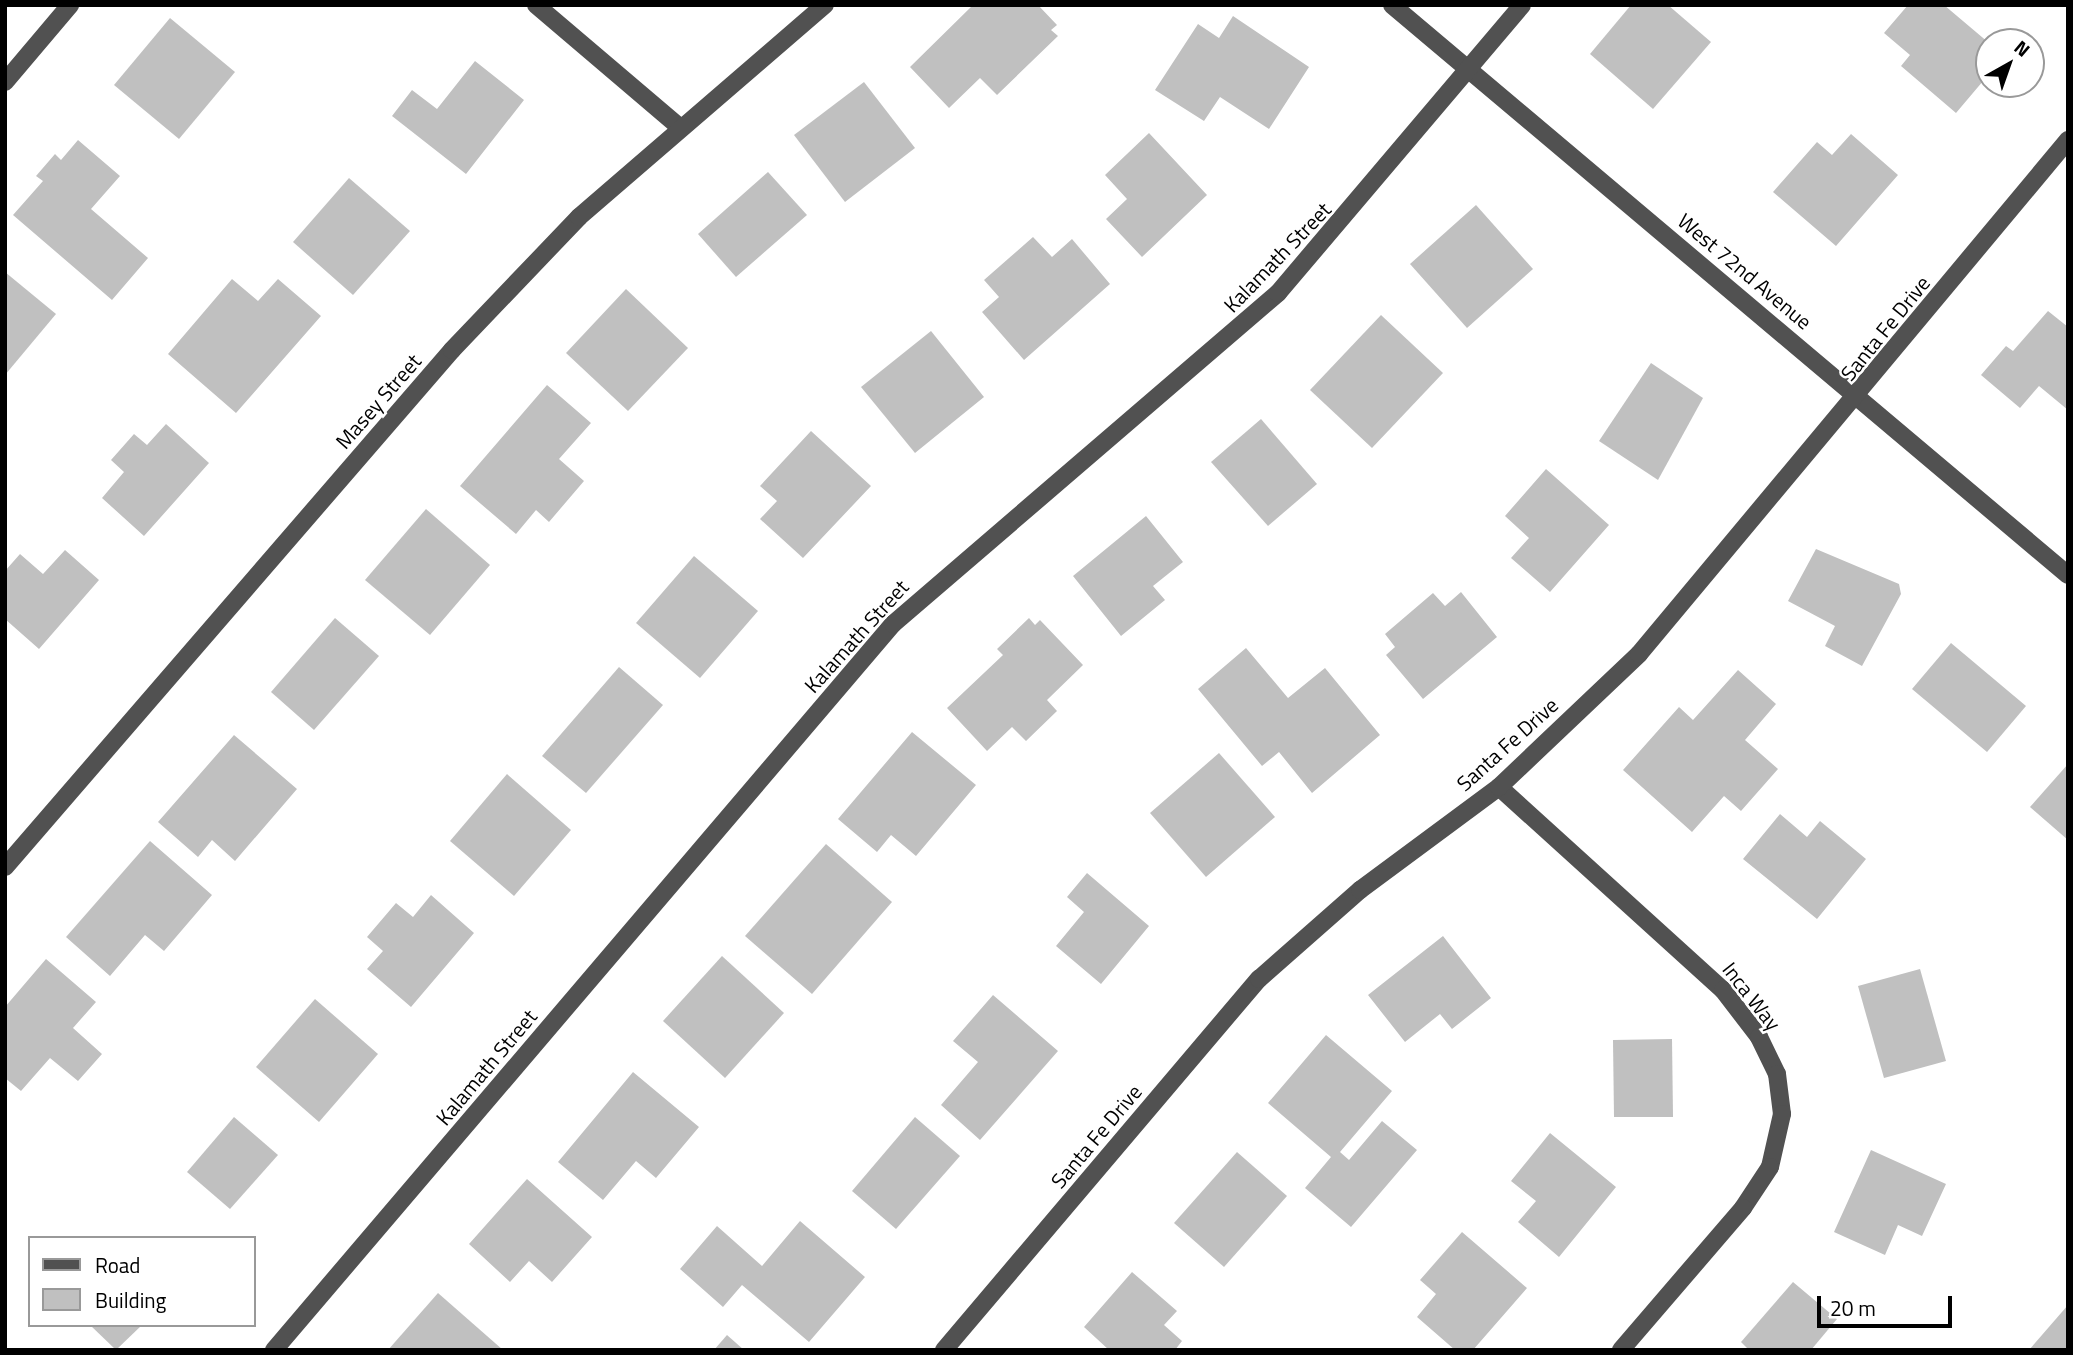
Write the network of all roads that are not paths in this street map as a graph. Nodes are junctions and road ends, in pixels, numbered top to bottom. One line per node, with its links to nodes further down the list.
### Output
1 (71, 5): 7 (street)
2 (536, 5): 8 (street)
3 (825, 5): 8 (street, Masey Street)
4 (1392, 5): 6 (street, West 72nd Avenue)
5 (1522, 5): 6 (street, Kalamath Street)
6 (1468, 70): 10 (street, West 72nd Avenue); 14 (street, Kalamath Street)
7 (5, 82)
8 (678, 126): 13 (street, Masey Street)
9 (2068, 140): 10 (street, Santa Fe Drive)
10 (1859, 396): 11 (street, West 72nd Avenue); 12 (street, Santa Fe Drive)
11 (2068, 575)
12 (1499, 787): 15 (street, Santa Fe Drive); 16 (street, Inca Way)
13 (5, 867)
14 (274, 1350)
15 (944, 1350)
16 (1621, 1350)

